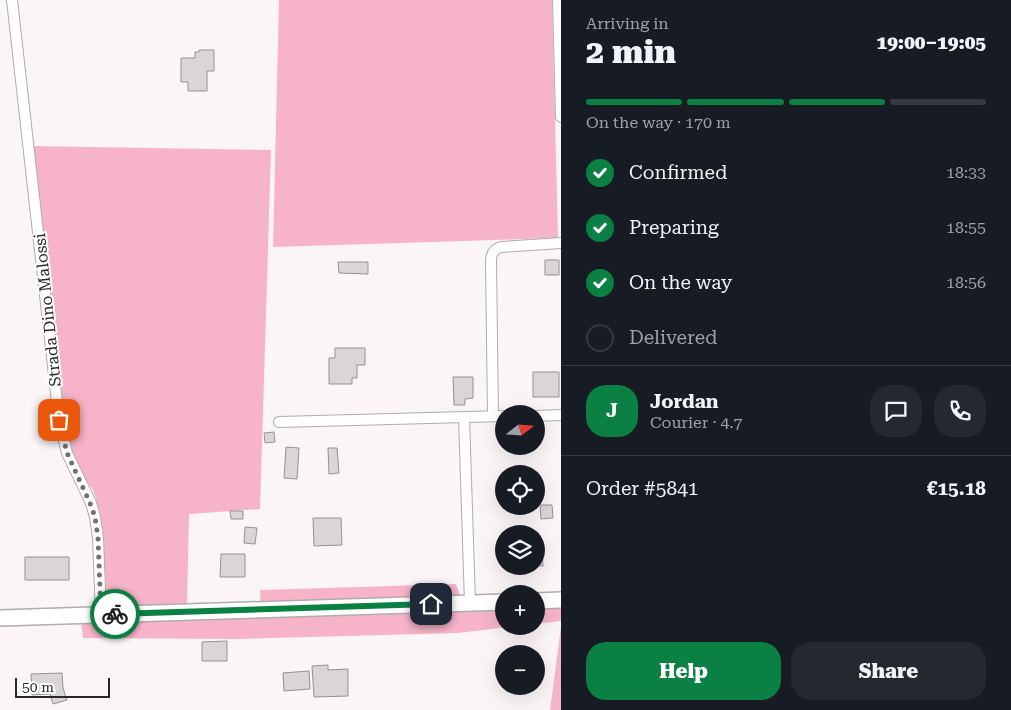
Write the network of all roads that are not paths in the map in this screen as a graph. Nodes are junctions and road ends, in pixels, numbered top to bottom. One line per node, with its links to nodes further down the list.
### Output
1 (12, 0): 15 (street, Strada Dino Malossi)
2 (558, 0): 3 (street)
3 (561, 117)
4 (561, 244): 5 (street)
5 (497, 405)
6 (561, 415): 8 (street)
7 (495, 416): 9 (street)
8 (545, 416)
9 (464, 417): 10 (street); 14 (street)
10 (279, 422)
11 (561, 600): 12 (street)
12 (545, 601)
13 (495, 602): 14 (street)
14 (470, 603): 15 (street)
15 (101, 614): 16 (street)
16 (0, 618)

